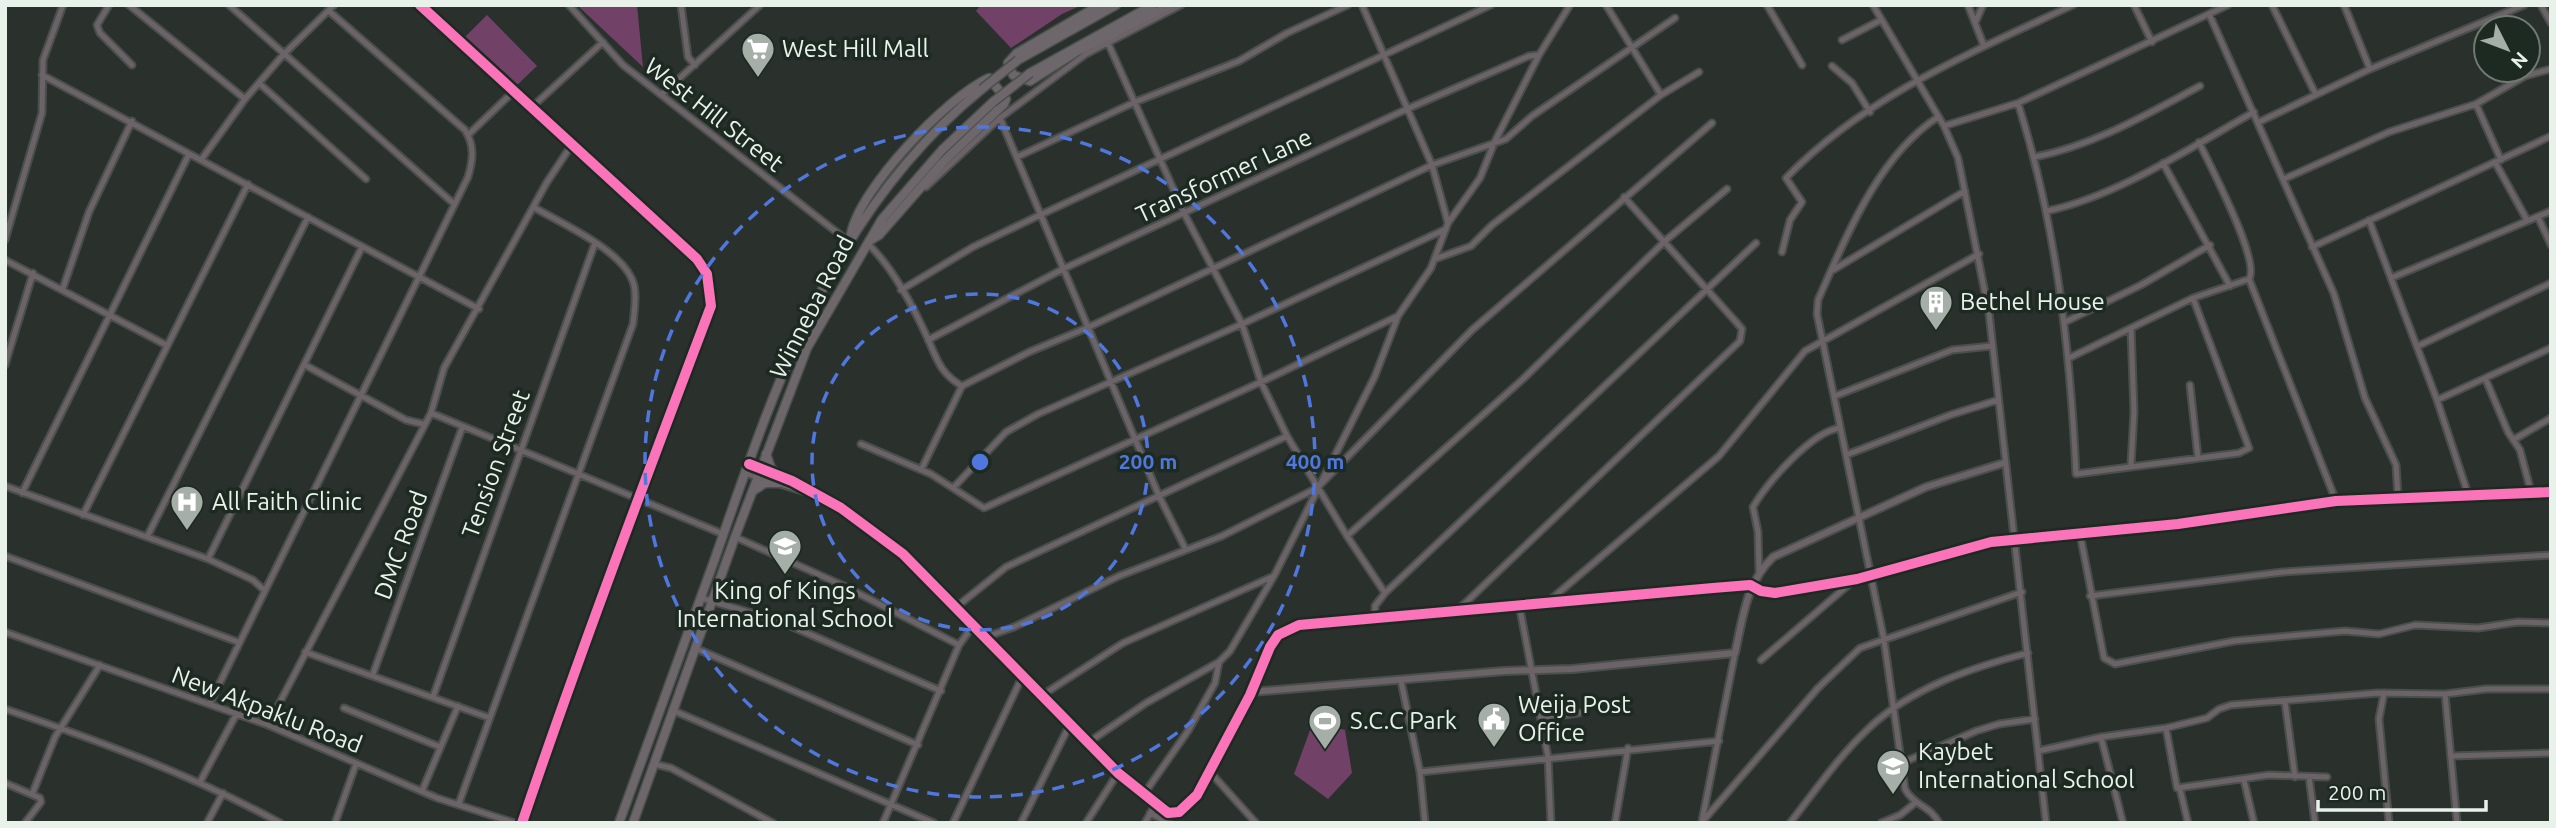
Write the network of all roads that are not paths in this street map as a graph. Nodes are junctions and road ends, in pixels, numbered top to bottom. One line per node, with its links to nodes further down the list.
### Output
1 (63, 5): 53 (street)
2 (109, 5): 46 (street)
3 (129, 5): 61 (street)
4 (229, 5): 44 (street)
5 (334, 5): 31 (street)
6 (420, 5): 57 (street)
7 (569, 5): 38 (street, West Hill Street)
8 (681, 5): 47 (street)
9 (1100, 5): 12 (highway)
10 (1116, 5): 106 (highway, Winneba Road, bridge)
11 (1153, 5): 109 (highway, Winneba Road, bridge)
12 (1171, 5)
13 (1181, 5): 40 (street)
14 (1348, 5): 62 (street)
15 (1362, 5): 43 (street)
16 (1491, 5): 43 (street)
17 (1570, 5): 45 (street)
18 (1606, 5): 42 (street)
19 (1767, 5): 48 (street)
20 (1873, 5): 34 (street)
21 (1968, 5): 35 (street)
22 (1983, 5): 35 (street)
23 (2073, 5): 41 (street)
24 (2134, 5): 39 (street)
25 (2228, 5): 32 (street)
26 (2272, 5): 60 (street)
27 (2524, 5): 50 (street)
28 (2541, 5): 36 (street)
29 (756, 6): 47 (street)
30 (2345, 6): 50 (street)
31 (329, 11): 44 (street); 75 (street)
32 (2210, 16): 39 (street); 68 (street)
33 (1675, 18): 42 (street)
34 (1881, 20): 37 (street); 54 (street)
35 (1976, 21): 41 (street)
36 (2551, 23)
37 (1842, 40)
38 (603, 42): 58 (street, West Hill Street); 65 (street)
39 (2152, 42): 63 (street)
40 (1108, 43): 62 (street); 70 (street)
41 (1984, 46): 54 (street)
42 (1630, 48): 59 (street); 77 (street)
43 (1383, 54): 66 (street); 83 (street)
44 (283, 55): 55 (street); 94 (street)
45 (1539, 55): 66 (street, Transformer Lane); 77 (street)
46 (132, 65)
47 (695, 65): 58 (street)
48 (1802, 65)
49 (1832, 66): 67 (street)
50 (2370, 69): 60 (street)
51 (2551, 69): 64 (street)
52 (1699, 72): 59 (street)
53 (42, 75): 71 (street); 107 (street)
54 (1915, 80): 67 (street); 69 (street)
55 (260, 84): 61 (street); 88 (street)
56 (2200, 86): 82 (street)
57 (514, 92): 65 (street); 75 (street)
58 (660, 95): 106 (street, West Hill Street)
59 (1661, 95): 118 (street)
60 (2316, 95): 72 (street)
61 (244, 99): 84 (street)
62 (1135, 102): 81 (street); 83 (street)
63 (2018, 103): 74 (street); 82 (street)
64 (2476, 104): 85 (street); 89 (street)
65 (532, 107): 79 (street)
66 (1407, 108): 87 (street); 99 (street, Transformer Lane)
67 (1870, 112): 116 (street)
68 (2254, 112): 72 (street); 78 (street)
69 (1938, 117): 74 (street); 122 (street)
70 (1000, 118): 81 (street); 102 (street)
71 (132, 121): 80 (street); 129 (street)
72 (2259, 122): 89 (street)
73 (1712, 123): 93 (street)
74 (1944, 126): 92 (street)
75 (468, 135): 94 (street)
76 (2551, 136): 85 (street)
77 (1495, 141): 87 (street); 105 (street)
78 (2199, 142): 86 (street); 126 (street)
79 (573, 143): 95 (street); 190 (street)
80 (189, 154): 84 (street); 134 (street)
81 (1017, 157): 98 (street)
82 (2035, 157): 96 (street)
83 (1161, 159): 98 (street); 99 (street)
84 (201, 160): 90 (street)
85 (2498, 161): 103 (street); 104 (street)
86 (2163, 163): 96 (street); 112 (street)
87 (1432, 165): 105 (street); 120 (street)
88 (366, 178)
89 (2284, 179): 115 (street)
90 (248, 184): 101 (street); 142 (street)
91 (1727, 190): 108 (street)
92 (1965, 191): 117 (street); 122 (street)
93 (1624, 197): 108 (street); 182 (street)
94 (453, 203): 124 (street)
95 (535, 208): 110 (street); 133 (street)
96 (2047, 211): 136 (street)
97 (2551, 211): 100 (street)
98 (1040, 215): 121 (street); 131 (street)
99 (1185, 215): 120 (street); 121 (street, Transformer Lane)
100 (2538, 216): 104 (street); 113 (street)
101 (308, 217): 114 (street); 197 (street)
102 (894, 217): 106 (highway); 109 (highway)
103 (2369, 220): 115 (street); 125 (street)
104 (2527, 220): 125 (street)
105 (1447, 226): 118 (street); 137 (street)
106 (849, 239): 153 (highway, Winneba Road)
107 (5, 240)
108 (1665, 241): 130 (street); 196 (street)
109 (867, 242): 131 (street); 155 (highway, Winneba Road)
110 (595, 243): 169 (street, Tension Street); 178 (street)
111 (1756, 243): 130 (street)
112 (2210, 245): 128 (street); 136 (street)
113 (2551, 245)
114 (362, 247): 124 (street); 148 (street)
115 (2312, 247): 189 (street)
116 (1782, 252)
117 (1979, 254): 141 (street); 143 (street)
118 (1434, 259): 135 (street)
119 (5, 260): 123 (street)
120 (1211, 267): 137 (street); 138 (street)
121 (1063, 269): 138 (street); 140 (street, Transformer Lane)
122 (1830, 272): 141 (street)
123 (33, 273): 129 (street); 147 (street)
124 (420, 275): 133 (street); 156 (street)
125 (2391, 278): 144 (street)
126 (2249, 279): 128 (street); 191 (street)
127 (2551, 283): 144 (street)
128 (2230, 286): 132 (street)
129 (63, 288): 134 (street)
130 (1709, 288): 211 (street); 218 (street)
131 (901, 290): 140 (street)
132 (2193, 298): 139 (street); 172 (street)
133 (479, 309): 160 (street)
134 (107, 314): 142 (street); 186 (street)
135 (1398, 316): 151 (street); 182 (street)
136 (2065, 322): 146 (street)
137 (1242, 324): 149 (street); 151 (street)
138 (1089, 327): 149 (street); 154 (street)
139 (2131, 329): 146 (street); 174 (street)
140 (928, 340): 154 (street)
141 (1822, 341): 157 (street); 215 (street)
142 (166, 345): 193 (street)
143 (1992, 346): 157 (street); 158 (street)
144 (2418, 346): 159 (street)
145 (2551, 348): 150 (street)
146 (2069, 358): 174 (street)
147 (5, 365)
148 (305, 365): 156 (street); 203 (street)
149 (1112, 380): 166 (street); 181 (street)
150 (2486, 380): 159 (street); 167 (street)
151 (1261, 382): 165 (street); 166 (street)
152 (2190, 385): 172 (street)
153 (778, 386): 155 (highway); 175 (highway, Winneba Road)
154 (962, 386): 176 (street)
155 (790, 392): 170 (highway, Winneba Road)
156 (359, 394): 162 (street); 209 (street)
157 (1835, 396): 164 (street)
158 (1998, 400): 171 (street); 173 (street)
159 (2437, 400): 187 (street)
160 (431, 413): 162 (street); 163 (street)
161 (2551, 418): 167 (street)
162 (423, 424): 228 (street)
163 (462, 428): 169 (street); 235 (street, DMC Road)
164 (1840, 428): 171 (street); 204 (street)
165 (1287, 436): 182 (street); 188 (street)
166 (1135, 439): 181 (street); 188 (street)
167 (2514, 440): 184 (street)
168 (861, 444): 176 (street)
169 (522, 449): 178 (street); 244 (street, Tension Street)
170 (766, 454): 177 (highway, Winneba Road); 179 (highway)
171 (1846, 455): 192 (street)
172 (2198, 458): 174 (street)
173 (2004, 463): 192 (street); 199 (street)
174 (2131, 465)
175 (747, 468): 177 (street); 194 (highway, Winneba Road)
176 (921, 470): 181 (street)
177 (760, 472): 179 (street); 183 (highway, Winneba Road)
178 (580, 474): 190 (street); 254 (street)
179 (779, 479): 183 (highway); 217 (street)
180 (5, 486): 186 (street)
181 (954, 487)
182 (1317, 488): 196 (street); 200 (street); 206 (street)
183 (753, 491): 198 (highway, Winneba Road)
184 (2531, 492): 185 (street); 187 (street)
185 (2551, 492)
186 (22, 493): 193 (street)
187 (2468, 494): 189 (street)
188 (1158, 496): 200 (street); 217 (street)
189 (2398, 497): 191 (street)
190 (640, 499): 194 (street); 298 (street)
191 (2336, 501): 195 (street)
192 (1859, 515): 204 (street); 205 (street)
193 (83, 516): 197 (street)
194 (723, 534): 213 (highway, Winneba Road)
195 (2080, 534): 199 (street); 212 (street)
196 (1347, 536): 211 (street)
197 (147, 537): 203 (street)
198 (735, 537): 214 (highway, Winneba Road); 226 (street)
199 (2015, 540): 205 (street); 210 (street)
200 (1186, 550): 223 (street)
201 (2551, 555): 212 (street)
202 (5, 556): 225 (street)
203 (208, 559): 209 (street)
204 (1759, 571): 208 (street)
205 (1870, 574): 207 (street); 224 (street)
206 (1274, 576): 232 (street); 242 (street)
207 (1857, 579): 208 (street); 231 (street)
208 (1750, 585): 215 (street); 229 (street)
209 (264, 590): 225 (street)
210 (2022, 592): 224 (street); 230 (street)
211 (1385, 593): 219 (street)
212 (2090, 596): 220 (street)
213 (701, 598): 214 (street); 299 (highway, Winneba Road)
214 (712, 601): 227 (highway, Winneba Road); 239 (street)
215 (1549, 601): 216 (street)
216 (1519, 604): 218 (street); 234 (street)
217 (955, 608): 221 (street)
218 (1458, 610): 219 (street)
219 (1376, 617): 240 (street)
220 (2551, 624)
221 (972, 627): 223 (street); 226 (street)
222 (5, 632): 233 (street, New Akpaklu Road)
223 (984, 638): 236 (street)
224 (1884, 640): 251 (street); 313 (street)
225 (238, 642): 246 (street)
226 (959, 645): 239 (street)
227 (695, 648): 250 (highway, Winneba Road); 264 (street)
228 (305, 652): 235 (street); 258 (street)
229 (1735, 653): 234 (street); 262 (street)
230 (2028, 653): 251 (street); 256 (street)
231 (1761, 660)
232 (1219, 662): 263 (street); 287 (street)
233 (100, 665): 246 (street, New Akpaklu Road); 259 (street)
234 (1532, 671): 237 (street); 255 (street)
235 (373, 674): 244 (street)
236 (1023, 675): 242 (street); 304 (street)
237 (1401, 681): 240 (street); 275 (street)
238 (2551, 689): 243 (street)
239 (941, 691): 264 (street)
240 (1251, 692): 274 (street)
241 (2384, 693): 243 (street); 245 (street); 322 (street)
242 (1044, 694): 257 (street)
243 (2445, 694): 269 (street)
244 (432, 696): 247 (street)
245 (2285, 702): 260 (street); 277 (street)
246 (210, 703): 252 (street, New Akpaklu Road)
247 (458, 706): 254 (street); 265 (street)
248 (344, 708): 265 (street)
249 (5, 709): 259 (street)
250 (672, 710): 273 (highway, Winneba Road); 290 (street)
251 (1892, 710): 271 (street); 314 (street)
252 (237, 713): 258 (street, New Akpaklu Road); 281 (street)
253 (1578, 713): 255 (street)
254 (490, 718): 288 (street)
255 (1541, 718): 270 (street)
256 (2035, 719): 267 (street); 271 (street)
257 (1071, 722): 263 (street); 305 (street)
258 (268, 725): 272 (street, New Akpaklu Road)
259 (62, 728): 281 (street); 285 (street)
260 (2166, 728): 261 (street); 283 (street)
261 (2101, 737): 267 (street); 318 (street)
262 (1719, 741): 266 (street); 313 (street)
263 (1089, 742): 276 (street)
264 (918, 745): 290 (street)
265 (440, 747): 284 (street)
266 (1628, 748): 270 (street); 312 (street)
267 (2038, 751): 317 (street)
268 (2551, 753): 269 (street)
269 (2451, 756): 323 (street)
270 (1548, 757): 275 (street); 311 (street)
271 (1902, 763): 289 (street)
272 (356, 764): 284 (street, New Akpaklu Road); 296 (street)
273 (654, 764): 300 (highway, Winneba Road); 301 (street)
274 (1210, 772): 291 (street); 309 (street)
275 (1420, 772): 310 (street)
276 (1118, 773): 287 (street); 306 (street)
277 (2295, 777): 278 (street); 280 (street)
278 (2309, 777): 279 (street); 321 (street)
279 (2328, 777)
280 (2244, 780): 283 (street); 320 (street)
281 (200, 782): 286 (street)
282 (5, 783): 285 (street)
283 (2180, 789): 319 (street)
284 (422, 791): 288 (street, New Akpaklu Road)
285 (33, 792): 293 (street)
286 (223, 793): 294 (street); 295 (street)
287 (1144, 794): 291 (street)
288 (459, 803): 297 (street, New Akpaklu Road)
289 (1915, 803): 315 (street); 316 (street)
290 (891, 805): 302 (street); 303 (street)
291 (1155, 805): 292 (street)
292 (1150, 813): 307 (street); 308 (street)
293 (24, 823)
294 (207, 823)
295 (280, 823)
296 (335, 823)
297 (515, 823)
298 (522, 823)
299 (619, 823)
300 (633, 823)
301 (773, 823)
302 (883, 823)
303 (934, 823)
304 (953, 823)
305 (1021, 823)
306 (1086, 823)
307 (1144, 823)
308 (1169, 823)
309 (1256, 823)
310 (1425, 823)
311 (1551, 823)
312 (1615, 823)
313 (1702, 823)
314 (1790, 823)
315 (1881, 823)
316 (1939, 823)
317 (2046, 823)
318 (2123, 823)
319 (2188, 823)
320 (2254, 823)
321 (2315, 823)
322 (2389, 823)
323 (2457, 823)

